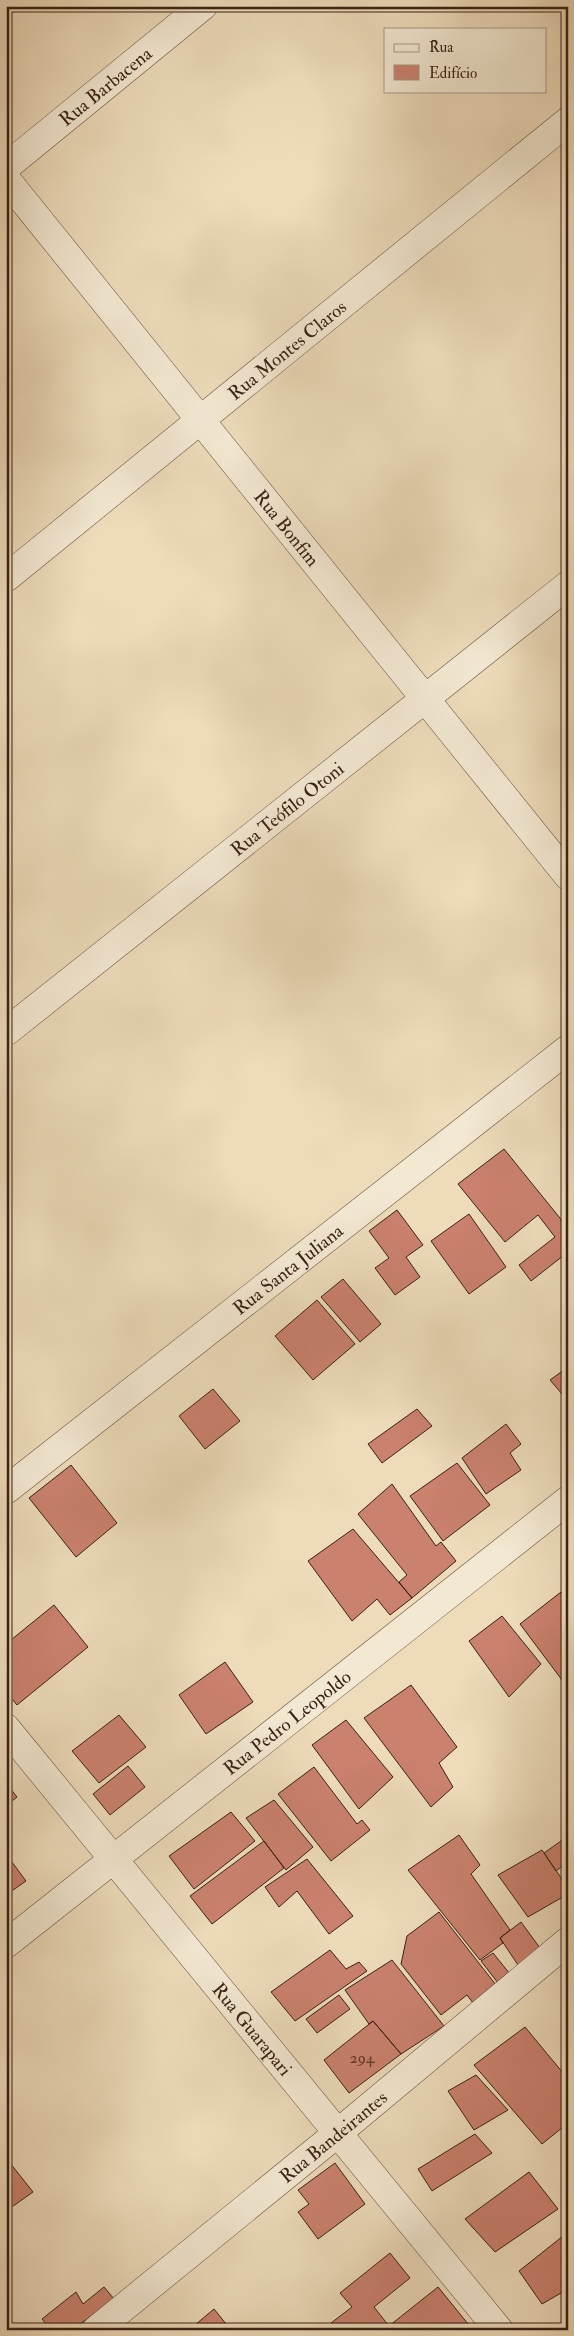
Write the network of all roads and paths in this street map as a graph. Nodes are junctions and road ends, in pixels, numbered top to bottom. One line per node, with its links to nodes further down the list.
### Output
1 (203, 6): 3 (street, Rua Barbacena)
2 (568, 121): 5 (street, Rua Montes Claros)
3 (6, 167)
4 (6, 179): 5 (street, Rua Bonfim)
5 (202, 420): 6 (street, Rua Montes Claros); 8 (street, Rua Bonfim)
6 (6, 578)
7 (568, 585): 8 (street, Rua Teófilo Otoni)
8 (426, 700): 9 (street, Rua Bonfim); 10 (street, Rua Teófilo Otoni)
9 (568, 876)
10 (6, 1032)
11 (568, 1050): 12 (street, Rua Santa Juliana)
12 (6, 1490)
13 (568, 1500): 15 (street, Rua Pedro Leopoldo)
14 (6, 1728): 15 (street, Rua Guarapari)
15 (112, 1859): 17 (street, Rua Pedro Leopoldo); 18 (street, Rua Guarapari)
16 (568, 1941): 18 (street, Rua Bandeirantes)
17 (6, 1944)
18 (338, 2132): 19 (street, Rua Bandeirantes); 20 (street, Rua Guarapari)
19 (96, 2330)
20 (499, 2330)

